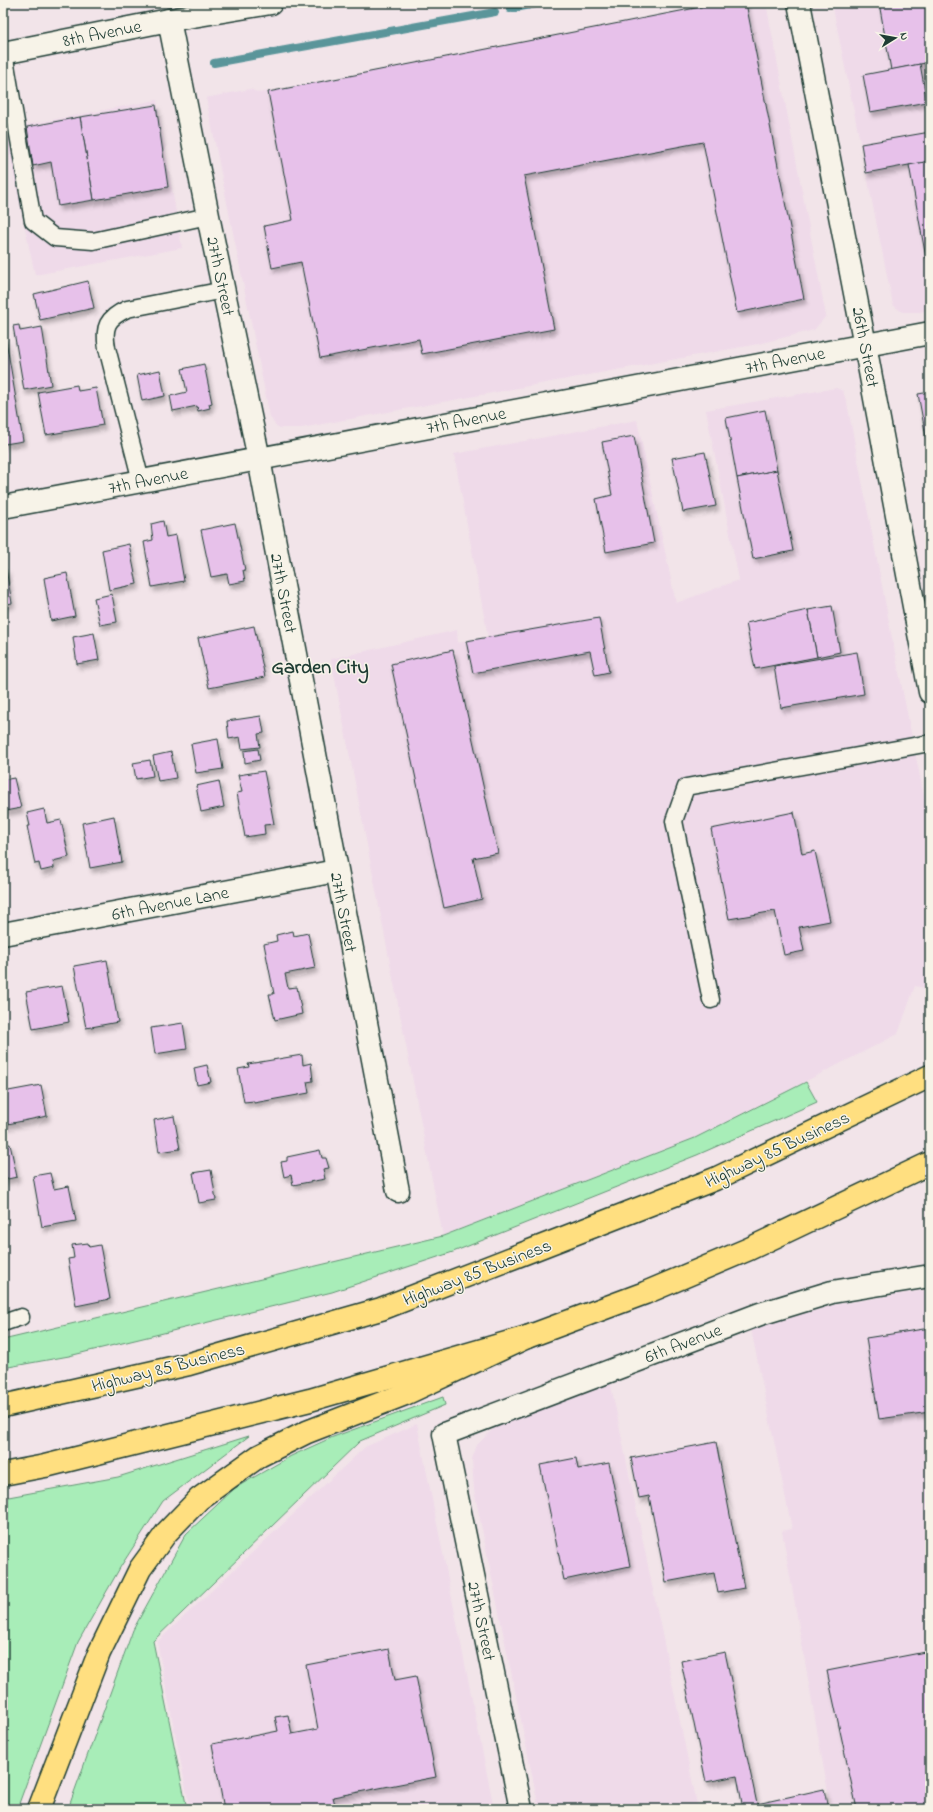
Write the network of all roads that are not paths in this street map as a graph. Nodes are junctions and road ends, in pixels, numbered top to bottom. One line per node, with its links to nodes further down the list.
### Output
1 (271, 3): 3 (street, 8th Avenue)
2 (798, 3): 8 (street, 26th Street)
3 (169, 20): 4 (street, 8th Avenue); 5 (street, 27th Street)
4 (3, 53): 5 (lane)
5 (208, 216): 6 (street, 27th Street)
6 (224, 290): 9 (street, 27th Street); 10 (lane)
7 (930, 333): 8 (street, 7th Avenue)
8 (866, 345): 9 (street, 7th Avenue); 12 (street, 26th Street)
9 (259, 459): 10 (street, 7th Avenue); 14 (street, 27th Street)
10 (141, 482): 11 (street, 7th Avenue)
11 (3, 507)
12 (930, 692)
13 (930, 743): 16 (lane)
14 (336, 871): 15 (street, 6th Avenue Lane); 19 (street, 27th Street)
15 (3, 934)
16 (711, 1000)
17 (930, 1076): 24 (main road, Highway 85 Business)
18 (930, 1163): 23 (main road)
19 (398, 1191)
20 (930, 1276): 25 (street, 6th Avenue)
21 (21, 1317): 22 (lane)
22 (3, 1323)
23 (527, 1337): 26 (main road); 27 (main road)
24 (3, 1406)
25 (444, 1434): 28 (street, 27th Street)
26 (3, 1474)
27 (39, 1809)
28 (520, 1809)

